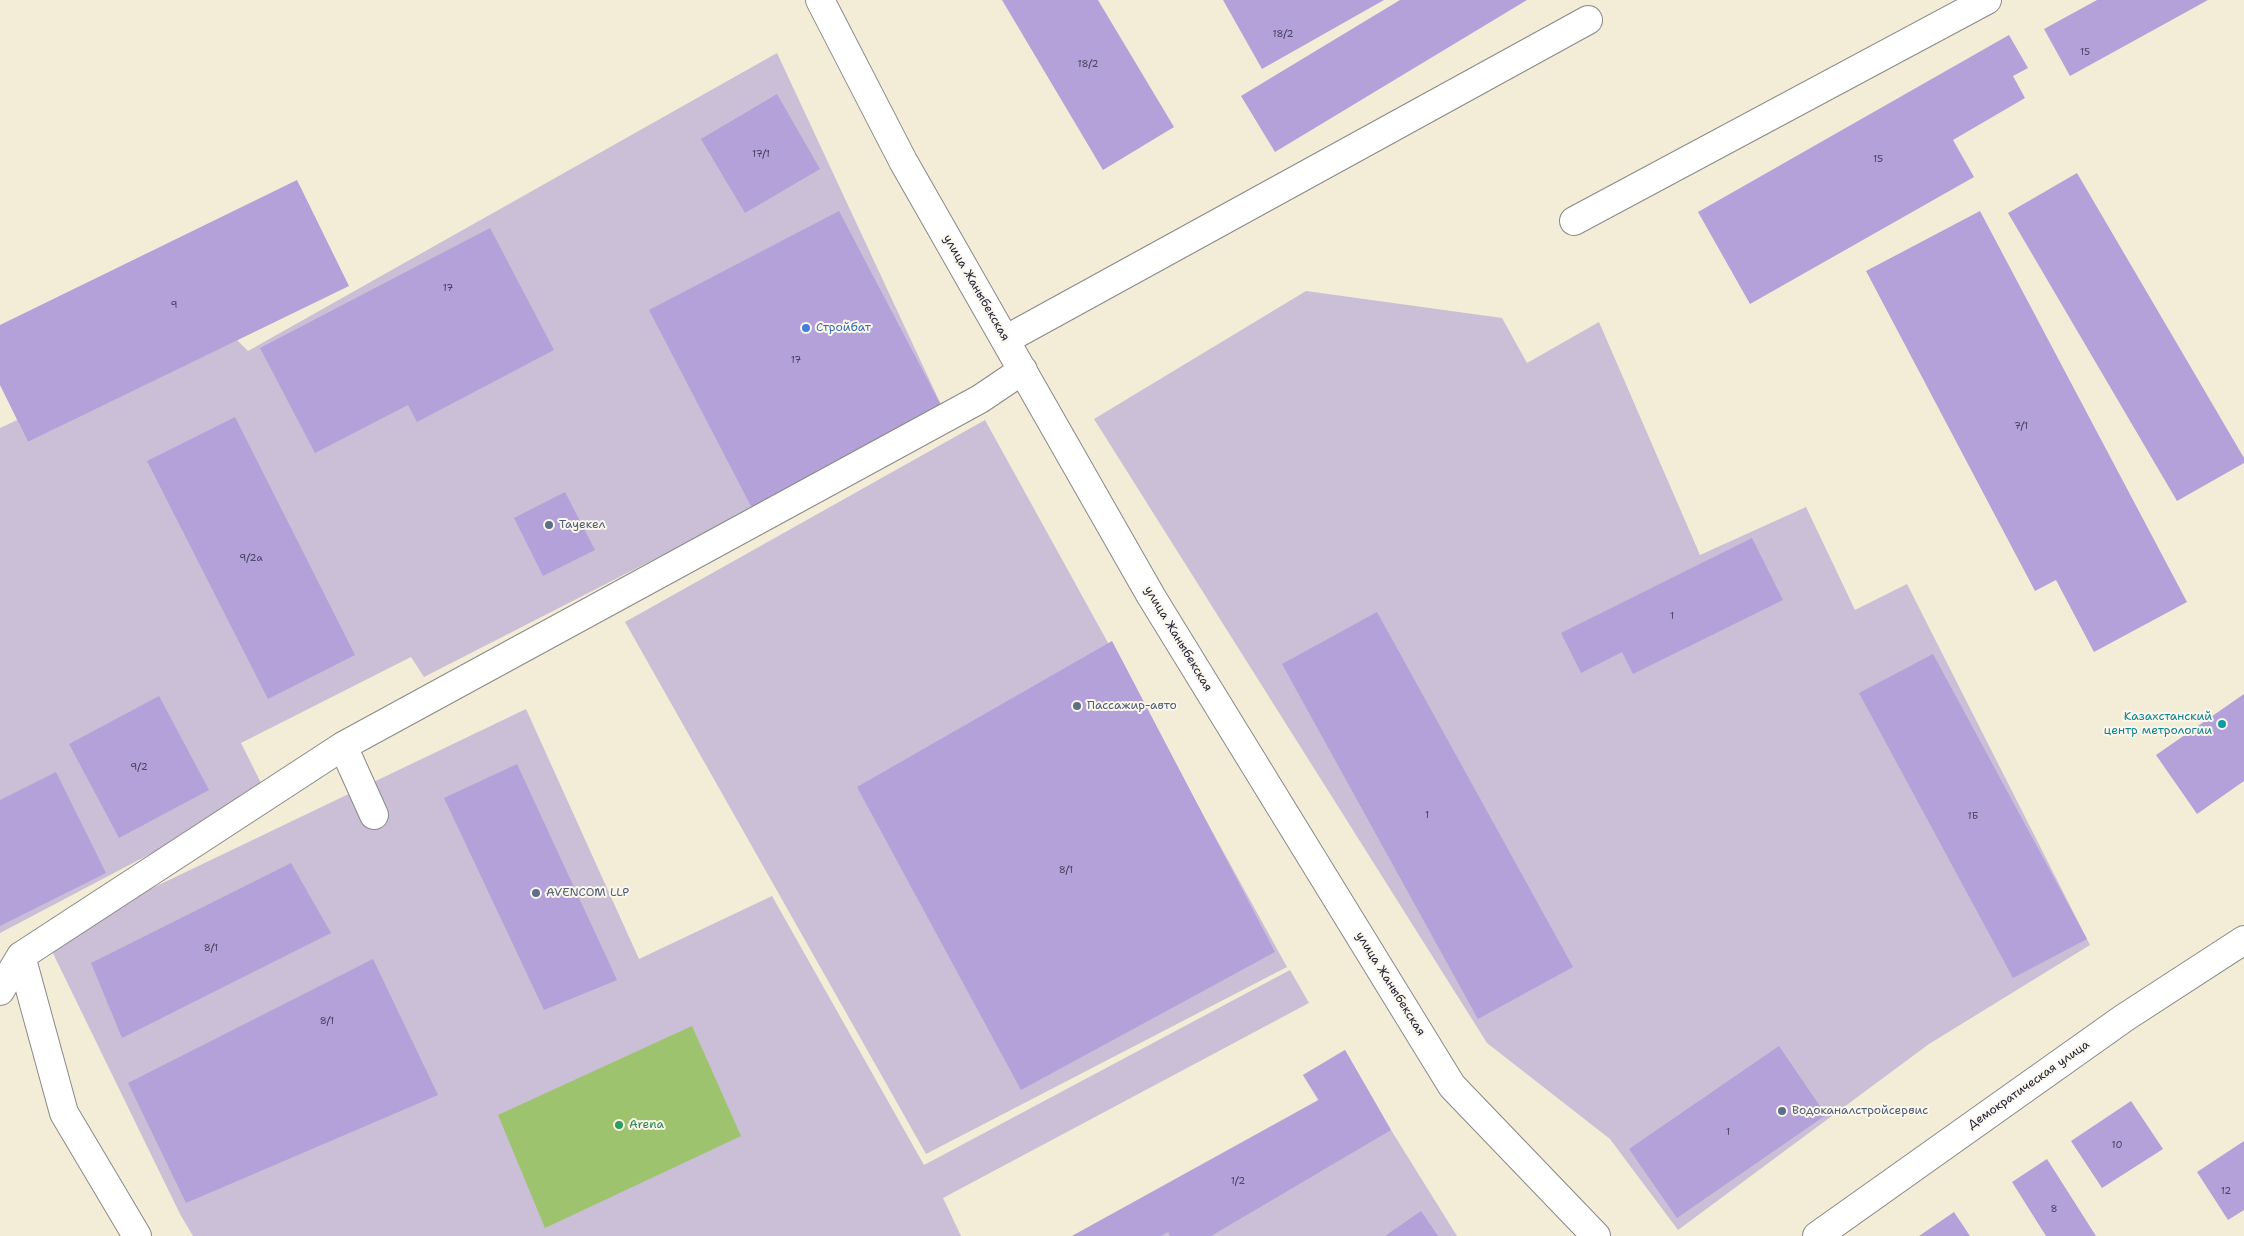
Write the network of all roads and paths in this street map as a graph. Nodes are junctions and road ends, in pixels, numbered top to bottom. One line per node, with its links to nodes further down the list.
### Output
1 (820, 0): 5 (street, улица Жаныбекская)
2 (1987, 0): 4 (street)
3 (1588, 20): 5 (street)
4 (1574, 221)
5 (1005, 340): 6 (street, улица Жаныбекская)
6 (1023, 370): 7 (street); 13 (street, улица Жаныбекская)
7 (343, 746): 8 (street); 10 (street)
8 (374, 815)
9 (2244, 940): 14 (street, Демократическая улица)
10 (21, 956): 11 (street); 12 (street)
11 (0, 991)
12 (137, 1236)
13 (1596, 1236)
14 (1818, 1236)

